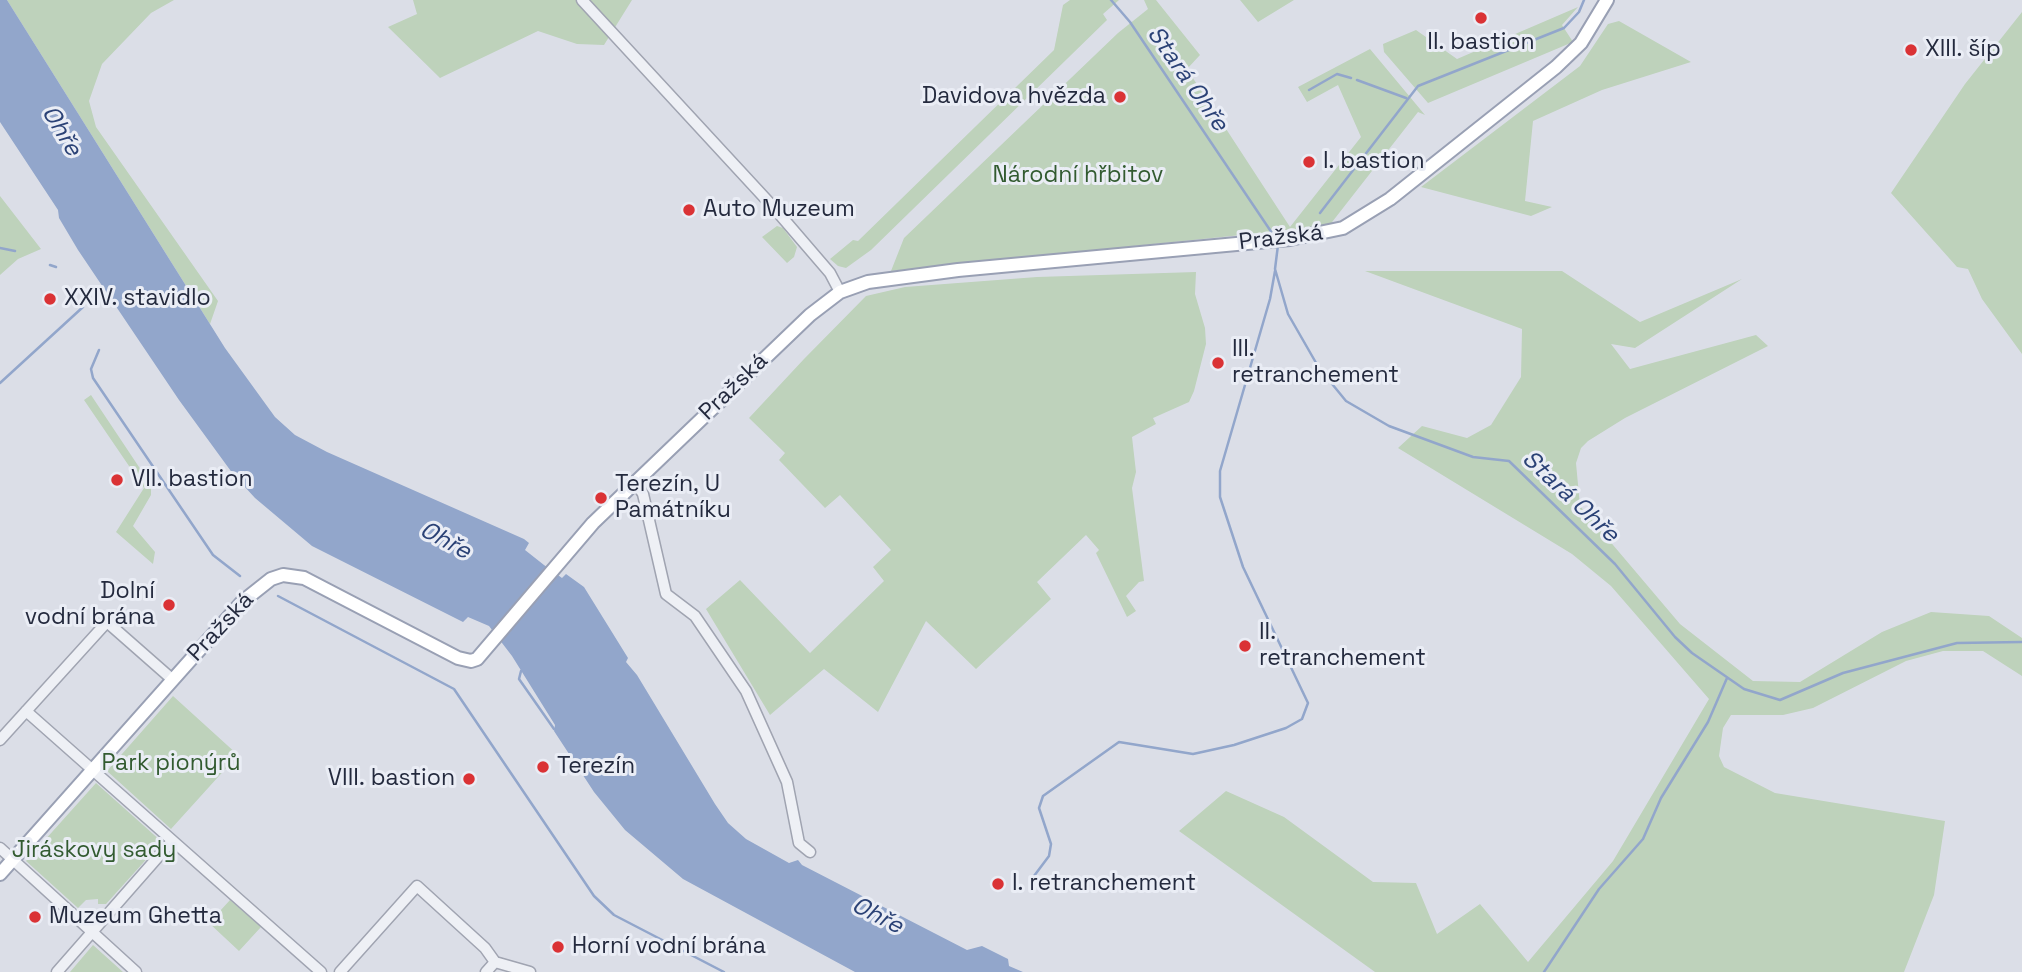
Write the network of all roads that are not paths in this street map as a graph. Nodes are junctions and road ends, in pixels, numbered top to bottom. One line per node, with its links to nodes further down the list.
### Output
1 (582, 0): 3 (street)
2 (1607, 0): 3 (main road, Pražská)
3 (841, 292): 4 (main road, Pražská)
4 (635, 481): 5 (main road, Pražská); 11 (street)
5 (173, 680): 6 (street); 8 (main road, Pražská)
6 (26, 711): 7 (street); 8 (street)
7 (0, 740)
8 (93, 770): 9 (street); 12 (main road, Pražská)
9 (172, 841): 14 (street); 18 (street)
10 (0, 848): 12 (street)
11 (810, 852)
12 (12, 860): 13 (main road, Pražská); 14 (street)
13 (0, 874)
14 (93, 932): 16 (street); 17 (street)
15 (495, 962): 19 (street); 20 (street); 21 (street)
16 (57, 972)
17 (136, 972)
18 (321, 972)
19 (340, 972)
20 (486, 972)
21 (530, 972)

